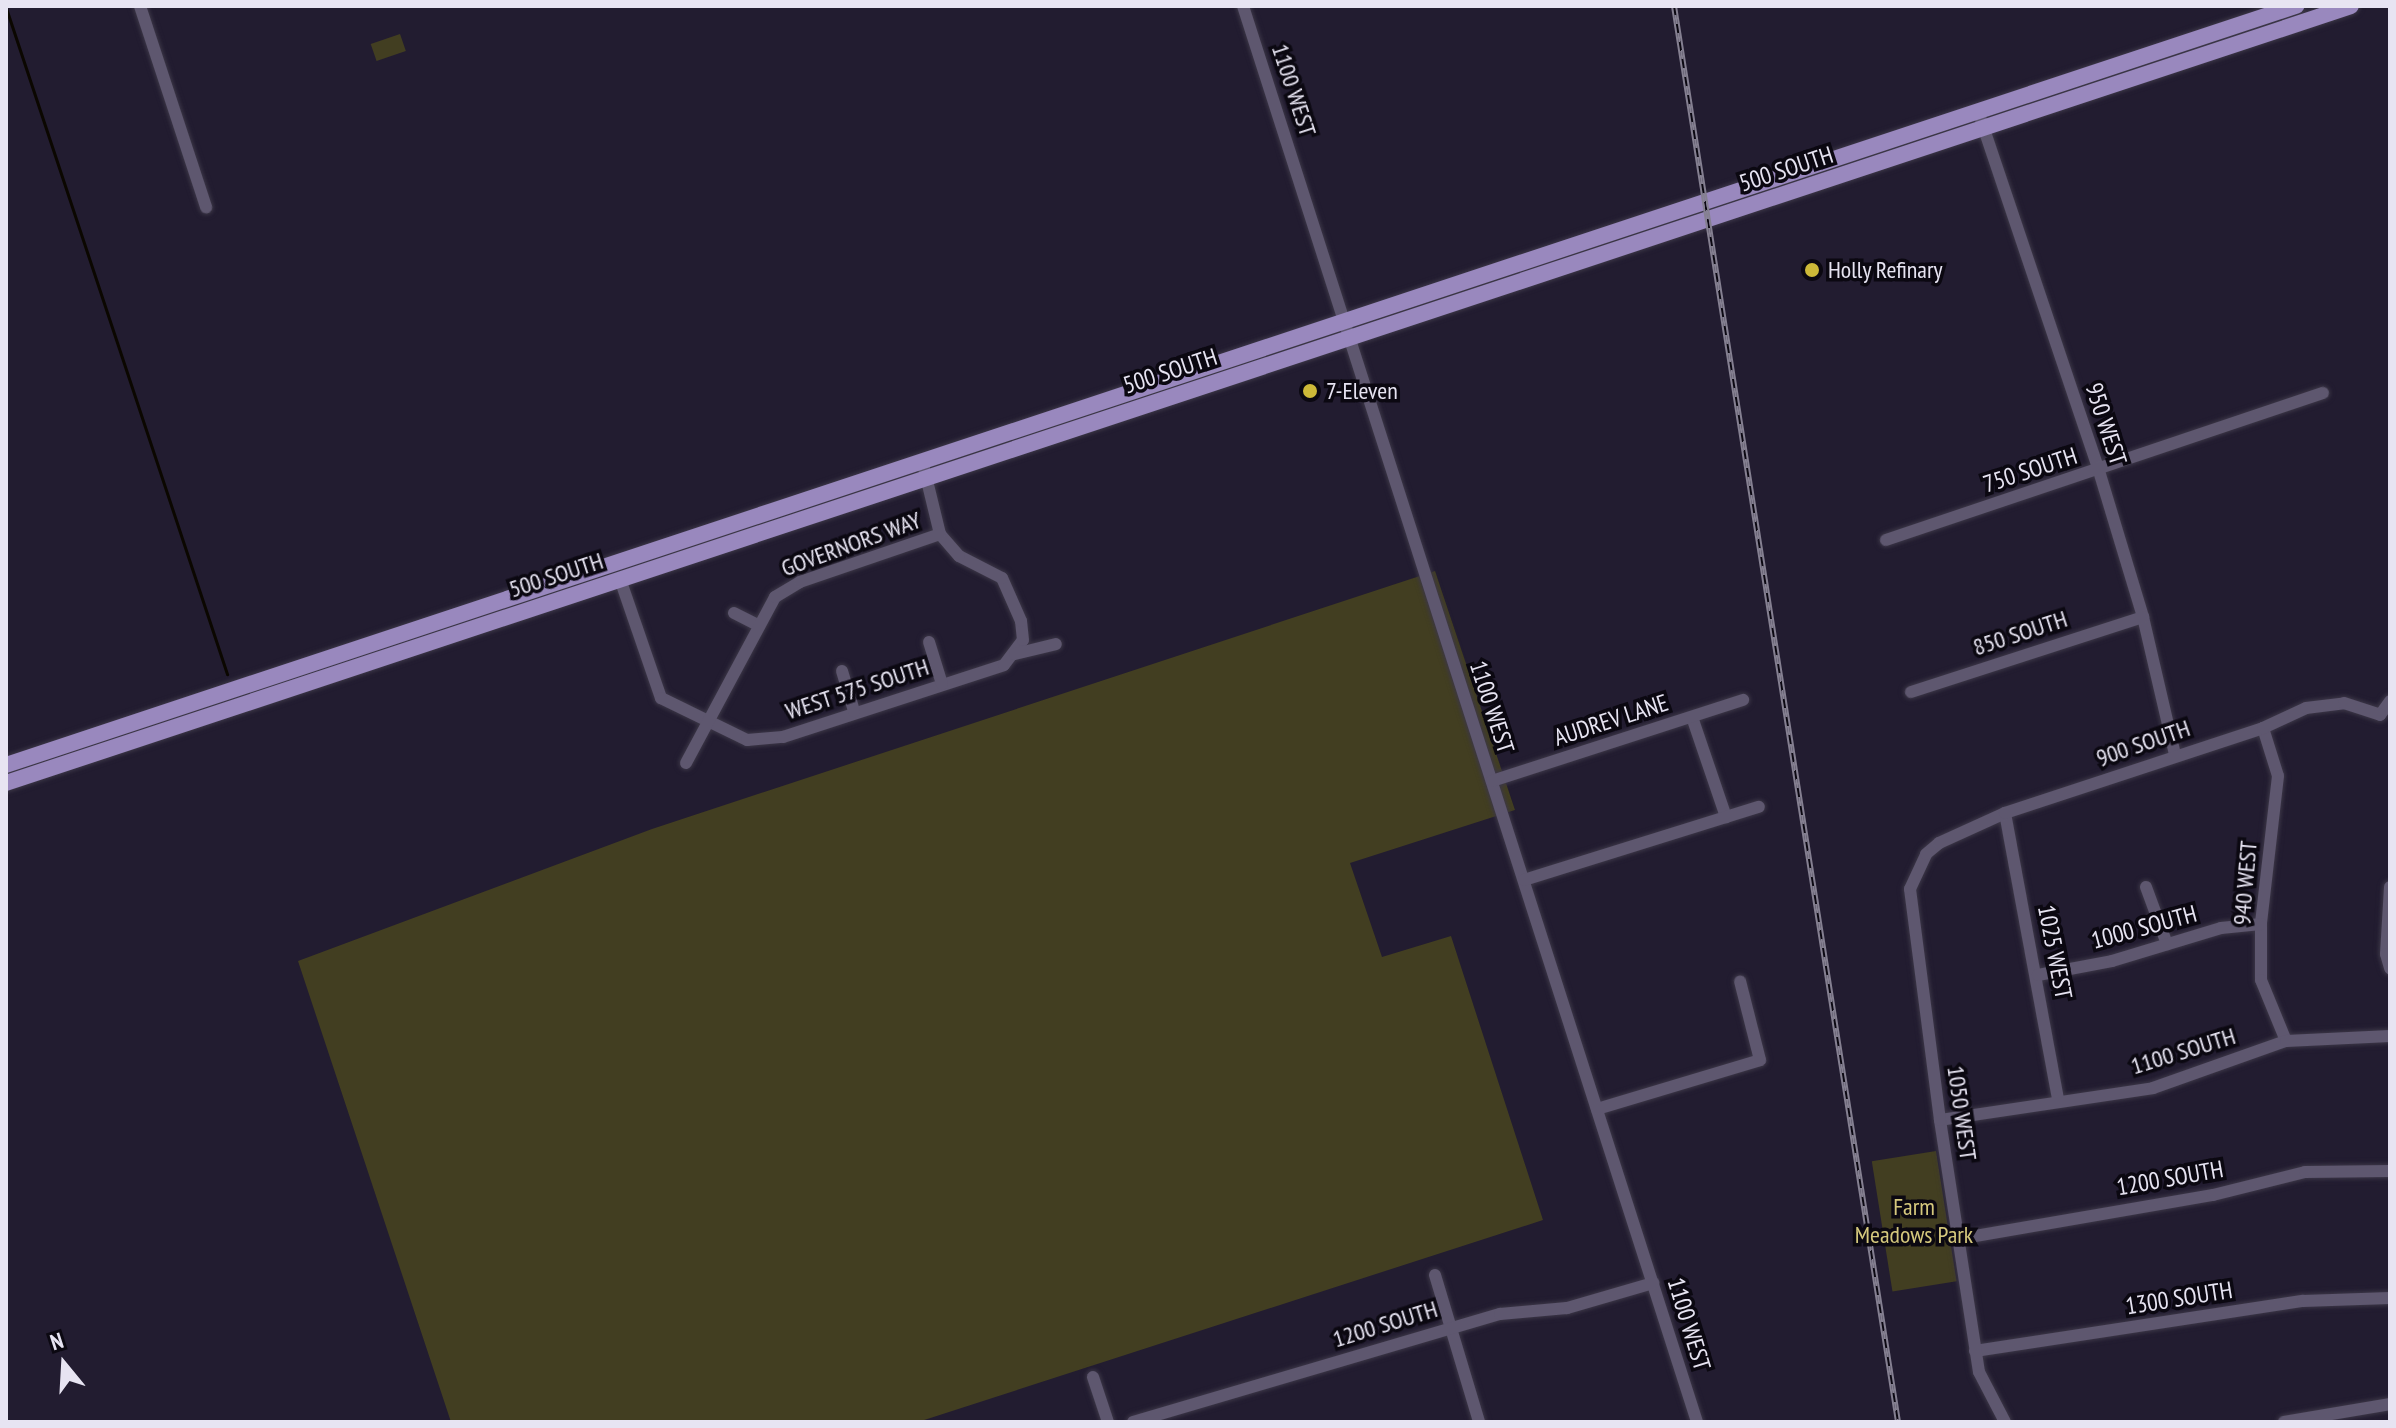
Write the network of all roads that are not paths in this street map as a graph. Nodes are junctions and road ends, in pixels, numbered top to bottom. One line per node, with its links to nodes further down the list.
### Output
1 (140, 6): 6 (street)
2 (1243, 6): 7 (street, 1100 WEST)
3 (2296, 6): 5 (main road, 500 SOUTH)
4 (2351, 6): 5 (main road, 500 SOUTH)
5 (1982, 120): 7 (main road, 500 SOUTH); 8 (main road, 500 SOUTH); 11 (street, 950 WEST)
6 (206, 207)
7 (1345, 319): 8 (street, 1100 WEST); 10 (main road, 500 SOUTH)
8 (1350, 336): 10 (main road, 500 SOUTH); 35 (street, 1100 WEST)
9 (2323, 393): 11 (street, 750 SOUTH)
10 (924, 468): 12 (street); 14 (main road, 500 SOUTH); 34 (main road, 500 SOUTH)
11 (2099, 471): 13 (street, 750 SOUTH); 16 (street, 950 WEST)
12 (940, 534): 17 (street, GOVERNORS WAY); 20 (street)
13 (1886, 540)
14 (620, 579): 29 (street, WEST 575 SOUTH); 36 (main road, 500 SOUTH)
15 (734, 613): 17 (street)
16 (2143, 617): 23 (street, 850 SOUTH); 32 (street, 950 WEST)
17 (759, 626): 29 (street, GOVERNORS WAY)
18 (929, 642): 22 (street)
19 (1056, 644): 20 (street, WEST 575 SOUTH)
20 (1015, 654): 22 (street, WEST 575 SOUTH)
21 (842, 671): 26 (street)
22 (942, 684): 26 (street, WEST 575 SOUTH)
23 (1911, 692)
24 (1743, 700): 28 (street, AUDREV LANE)
25 (2390, 701): 27 (street)
26 (854, 711): 29 (street, WEST 575 SOUTH)
27 (2380, 715): 30 (street, 900 SOUTH); 31 (street)
28 (1692, 717): 35 (street, AUDREV LANE); 39 (street)
29 (709, 722): 33 (street, GOVERNORS WAY)
30 (2263, 728): 32 (street, 900 SOUTH); 44 (street, 940 WEST)
31 (2390, 728)
32 (2175, 755): 38 (street, 900 SOUTH)
33 (686, 763)
34 (6, 765)
35 (1492, 781): 41 (street, 1100 WEST)
36 (6, 783)
37 (1759, 807): 39 (street)
38 (2005, 813): 40 (street, 900 SOUTH); 47 (street, 1025 WEST)
39 (1726, 817): 41 (street)
40 (1926, 854): 53 (street, 1050 WEST)
41 (1524, 880): 52 (street, 1100 WEST)
42 (2146, 887): 45 (street)
43 (2390, 887): 46 (street)
44 (2261, 924): 45 (street, 1000 SOUTH); 50 (street, 940 WEST)
45 (2167, 944): 47 (street, 1000 SOUTH)
46 (2390, 968)
47 (2038, 975): 51 (street, 1025 WEST)
48 (1740, 981): 52 (street)
49 (2390, 1036): 50 (street, 1100 SOUTH)
50 (2286, 1041): 51 (street, 1100 SOUTH)
51 (2058, 1100): 53 (street, 1100 SOUTH)
52 (1597, 1109): 57 (street, 1100 WEST)
53 (1940, 1120): 55 (street, 1050 WEST)
54 (2390, 1171): 55 (street, 1200 SOUTH)
55 (1958, 1239): 60 (street, 1050 WEST)
56 (1435, 1275): 59 (street)
57 (1653, 1283): 59 (street, 1200 SOUTH); 67 (street, 1100 WEST)
58 (2390, 1298): 60 (street, 1300 SOUTH)
59 (1451, 1327): 65 (street, 1200 SOUTH); 66 (street)
60 (1975, 1351): 68 (street, 1050 WEST)
61 (1093, 1377): 64 (street)
62 (2390, 1404): 63 (street)
63 (2305, 1420): 69 (street)
64 (1108, 1422)
65 (1133, 1422)
66 (1479, 1422)
67 (1697, 1422)
68 (2005, 1422)
69 (2284, 1422)

